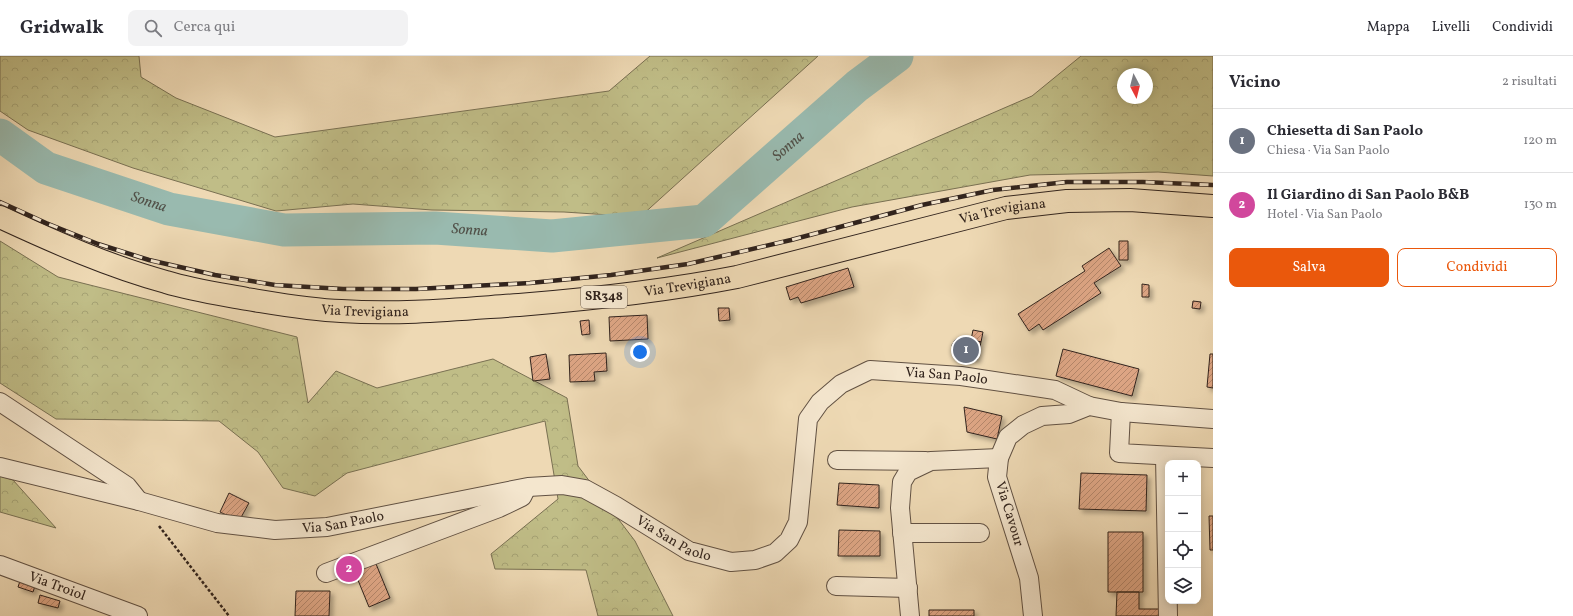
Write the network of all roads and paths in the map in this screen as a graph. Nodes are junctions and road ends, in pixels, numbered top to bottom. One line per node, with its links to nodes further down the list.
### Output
1 (1213, 206): 2 (main road, Via Trevigiana / SR348)
2 (0, 217)
3 (0, 402): 14 (street)
4 (1089, 406): 5 (street); 8 (street, Via Cavour); 13 (street, Via San Paolo)
5 (1121, 412): 6 (street); 7 (street)
6 (1213, 419)
7 (1165, 456): 9 (street); 26 (street)
8 (999, 458): 11 (street); 25 (street, Via Cavour)
9 (1213, 458)
10 (837, 460): 11 (street)
11 (931, 461): 16 (street)
12 (0, 467): 14 (street, Via San Paolo)
13 (528, 487): 14 (street, Via San Paolo); 19 (street)
14 (139, 501)
15 (158, 525): 23 (path)
16 (902, 533): 17 (street); 21 (street)
17 (980, 533)
18 (0, 565): 22 (street, Via Troiol)
19 (326, 573)
20 (836, 586): 21 (street)
21 (908, 588): 24 (street)
22 (138, 616)
23 (229, 616)
24 (910, 616)
25 (1033, 616)
26 (1168, 616)

